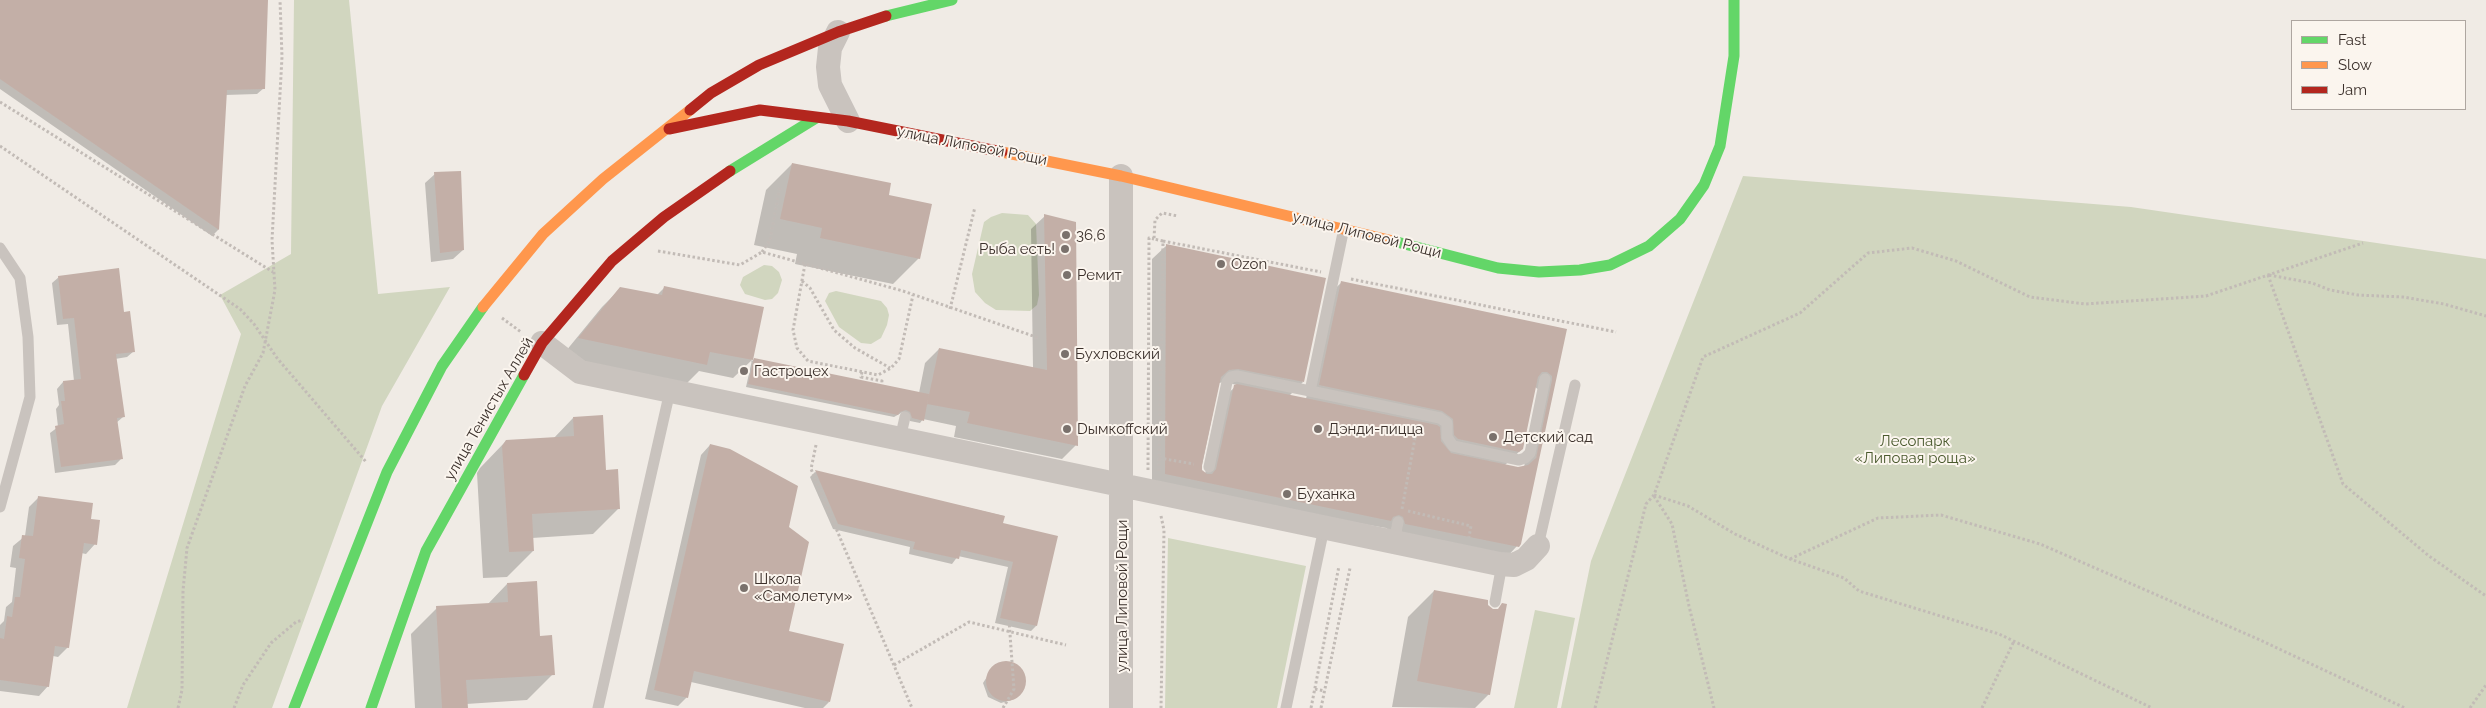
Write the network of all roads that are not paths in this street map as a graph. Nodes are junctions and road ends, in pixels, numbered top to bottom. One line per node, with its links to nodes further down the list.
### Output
1 (952, 0): 3 (street)
2 (1734, 0): 8 (street, улица Липовой Рощи)
3 (838, 32): 5 (street); 6 (street)
4 (816, 118): 5 (street, улица Липовой Рощи); 6 (street, улица Липовой Рощи); 10 (street, улица Тенистых Аллей)
5 (848, 121): 7 (street, улица Липовой Рощи)
6 (669, 129): 22 (street)
7 (1121, 176): 8 (street, улица Липовой Рощи); 16 (street, улица Липовой Рощи)
8 (1344, 228): 14 (lane)
9 (0, 248): 17 (lane)
10 (542, 343): 13 (street); 23 (street, улица Тенистых Аллей)
11 (1545, 379): 14 (lane)
12 (1575, 385): 19 (lane)
13 (670, 391): 16 (street); 24 (lane)
14 (1310, 391): 15 (lane)
15 (1209, 467)
16 (1122, 485): 18 (street); 25 (street, улица Липовой Рощи)
17 (0, 507)
18 (1324, 528): 20 (street); 26 (lane)
19 (1538, 546): 20 (street)
20 (1502, 564): 21 (lane)
21 (1495, 602)
22 (294, 708)
23 (371, 708)
24 (598, 708)
25 (1121, 708)
26 (1286, 708)

